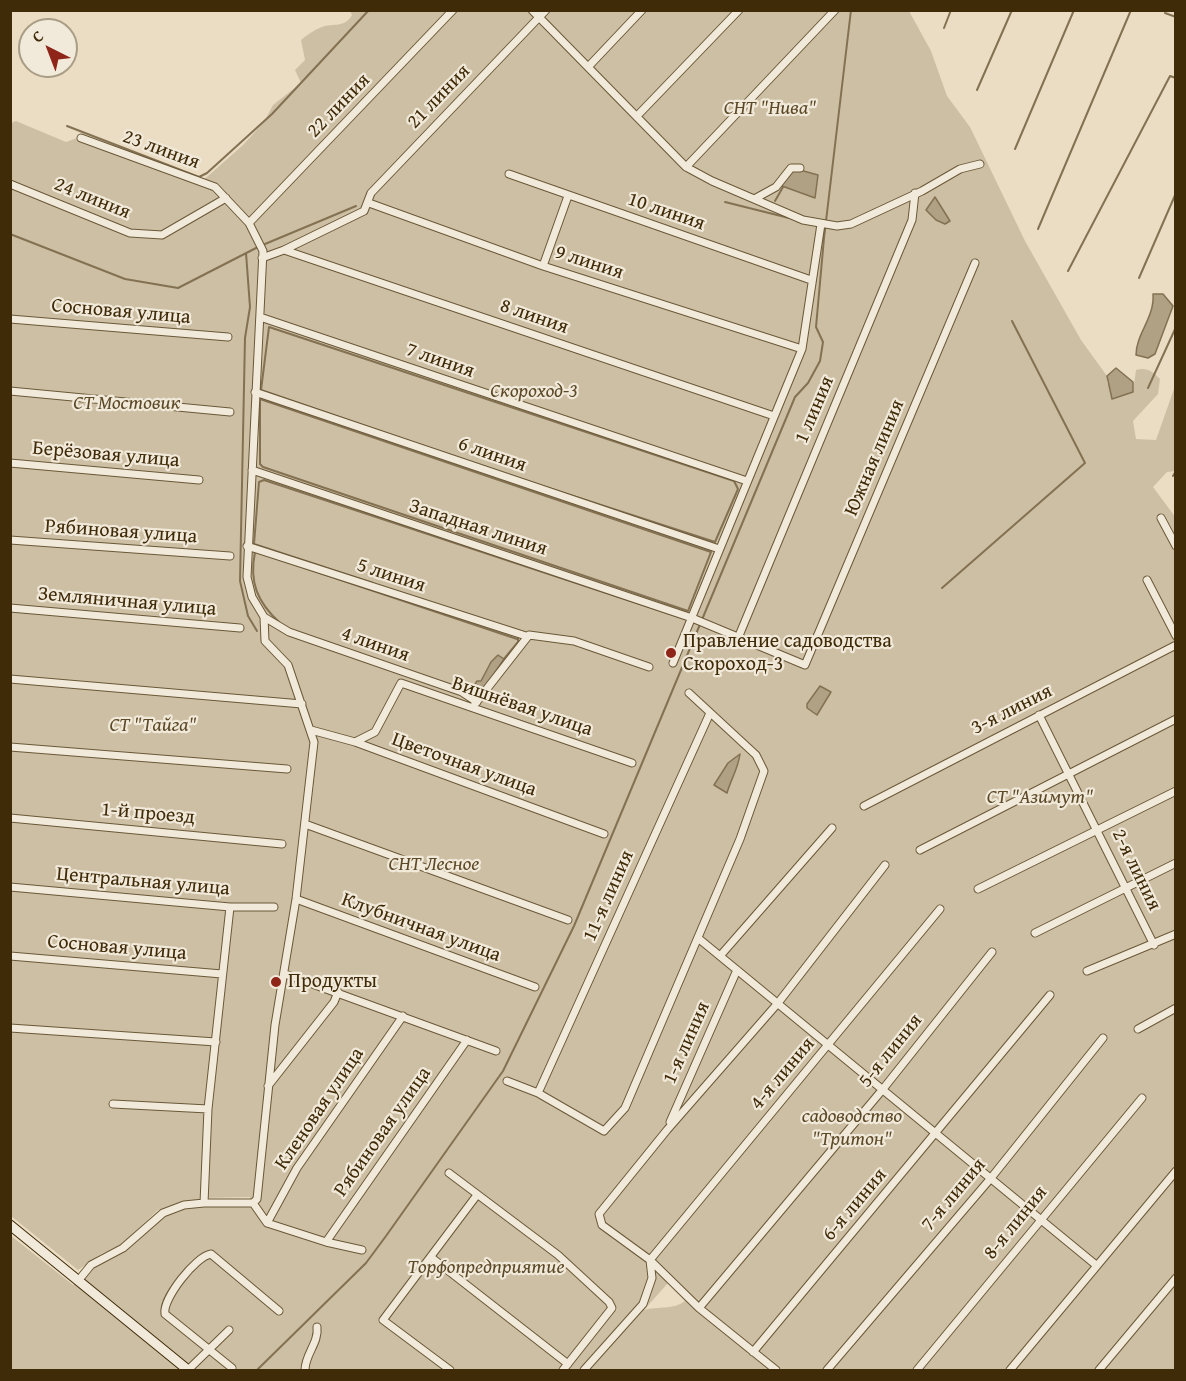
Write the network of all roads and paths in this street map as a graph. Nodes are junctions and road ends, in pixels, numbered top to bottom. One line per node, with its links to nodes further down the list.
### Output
1 (453, 10): 21 (street, 22 линия)
2 (532, 10): 7 (street)
3 (546, 10): 7 (street, 21 линия)
4 (642, 10): 8 (street)
5 (739, 10): 9 (street)
6 (835, 10): 12 (street)
7 (539, 18): 8 (street); 20 (street, 21 линия)
8 (589, 66): 9 (street)
9 (637, 116): 12 (street)
10 (81, 138): 18 (street, 23 линия)
11 (980, 164): 16 (street)
12 (686, 167): 19 (street)
13 (800, 168): 19 (street)
14 (509, 174): 17 (street, 10 линия)
15 (10, 184): 18 (street, 24 линия)
16 (915, 193): 22 (street); 53 (street, 1 линия)
17 (568, 196): 26 (street); 27 (street, 10 линия)
18 (226, 198): 21 (street, 23 линия)
19 (756, 198): 22 (street)
20 (369, 203): 23 (street); 26 (street, 9 линия)
21 (249, 223): 24 (street, 23 линия)
22 (823, 226): 27 (street)
23 (284, 250): 24 (street); 35 (street, 8 линия)
24 (262, 258): 28 (street)
25 (975, 263): 56 (street, Южная линия)
26 (543, 266): 31 (street, 9 линия)
27 (812, 280): 31 (street)
28 (260, 317): 33 (street); 39 (street, 7 линия)
29 (10, 319): 30 (street, Сосновая улица)
30 (228, 337)
31 (802, 349): 35 (street)
32 (10, 391): 34 (street)
33 (255, 393): 37 (street); 44 (street, 6 линия)
34 (230, 412)
35 (774, 416): 39 (street)
36 (10, 463): 38 (street, Берёзовая улица)
37 (252, 470): 42 (street); 49 (street, Западная линия)
38 (199, 480)
39 (747, 481): 44 (street)
40 (1161, 518): 43 (street)
41 (10, 540): 45 (street, Рябиновая улица)
42 (247, 546): 48 (street); 51 (street, 5 линия)
43 (1176, 546)
44 (719, 549): 49 (street)
45 (230, 556)
46 (1147, 580): 52 (street)
47 (10, 608): 50 (street, Земляничная улица)
48 (264, 617): 60 (street); 61 (street, 4 линия)
49 (699, 621): 53 (street, Западная линия); 55 (street)
50 (240, 628)
51 (526, 636): 57 (street, 5 линия); 61 (street)
52 (1176, 636)
53 (738, 638): 56 (street, Западная линия)
54 (1176, 645): 63 (street, 3-я линия)
55 (673, 663)
56 (805, 665)
57 (649, 667)
58 (10, 679): 60 (street)
59 (689, 693): 62 (street)
60 (302, 704): 65 (street)
61 (474, 705): 66 (street, Вишнёвая улица); 68 (street, Вишнёвая улица)
62 (710, 713): 92 (street); 117 (street, 11-я линия)
63 (1039, 715): 70 (street, 2-я линия); 72 (street, 3-я линия)
64 (1176, 719): 70 (street)
65 (311, 730): 66 (street, Цветочная улица); 74 (street)
66 (355, 742): 77 (street, Цветочная улица)
67 (10, 747): 69 (street)
68 (632, 763)
69 (287, 769)
70 (1069, 774): 76 (street, 2-я линия); 79 (street)
71 (1176, 791): 76 (street)
72 (864, 806)
73 (10, 818): 78 (street, 1-й проезд)
74 (305, 824): 85 (street); 89 (street)
75 (832, 828): 96 (street)
76 (1097, 830): 83 (street, 2-я линия); 84 (street)
77 (604, 834)
78 (282, 843)
79 (920, 850)
80 (1176, 863): 83 (street)
81 (885, 865): 104 (street)
82 (10, 887): 86 (street, Центральная улица)
83 (1127, 888): 90 (street); 93 (street, 2-я линия)
84 (978, 889)
85 (296, 899): 100 (street); 101 (street, Клубничная улица)
86 (230, 907): 87 (street, Центральная улица); 99 (street)
87 (274, 907)
88 (940, 909): 112 (street, 4-я линия)
89 (568, 920)
90 (1035, 933)
91 (1176, 934): 93 (street)
92 (698, 938): 96 (street); 117 (street)
93 (1154, 945): 98 (street)
94 (992, 952): 116 (street, 5-я линия)
95 (10, 956): 99 (street, Сосновая улица)
96 (720, 956): 97 (street)
97 (737, 970): 104 (street); 121 (street, 1-я линия)
98 (1087, 971)
99 (222, 974): 111 (street)
100 (285, 974): 102 (street); 115 (street)
101 (535, 987)
102 (338, 992): 106 (street); 115 (street)
103 (1050, 995): 122 (street, 6-я линия)
104 (778, 1003): 112 (street); 121 (street)
105 (1176, 1008): 108 (street)
106 (403, 1016): 110 (street); 130 (street, Кленовая улица)
107 (10, 1028): 111 (street)
108 (1138, 1029)
109 (1103, 1038): 125 (street, 7-я линия)
110 (467, 1040): 113 (street); 132 (street, Рябиновая улица)
111 (216, 1042): 120 (street)
112 (829, 1045): 116 (street); 135 (street, 4-я линия)
113 (496, 1051)
114 (507, 1081): 117 (street)
115 (267, 1086): 128 (street)
116 (883, 1089): 122 (street); 139 (street, 5-я линия)
117 (538, 1094)
118 (1142, 1098): 129 (street, 8-я линия)
119 (113, 1104): 120 (street)
120 (208, 1108): 127 (street)
121 (667, 1130): 135 (street)
122 (936, 1133): 125 (street); 144 (street, 6-я линия)
123 (1176, 1171): 136 (street)
124 (449, 1173): 126 (street)
125 (991, 1178): 129 (street); 152 (street, 7-я линия)
126 (477, 1195): 134 (street); 145 (street)
127 (204, 1203): 128 (street); 138 (street)
128 (253, 1203): 130 (street)
129 (1041, 1218): 136 (street); 153 (street, 8-я линия)
130 (267, 1223): 132 (street)
131 (10, 1225): 138 (main road)
132 (326, 1242): 133 (street)
133 (362, 1250)
134 (432, 1258): 145 (street); 149 (street)
135 (650, 1260): 139 (street); 150 (street)
136 (1096, 1265): 154 (street)
137 (1176, 1278): 155 (street)
138 (78, 1281): 147 (main road)
139 (699, 1308): 144 (street)
140 (279, 1311): 143 (street)
141 (318, 1327): 148 (street)
142 (229, 1330): 143 (street)
143 (210, 1349): 146 (street); 147 (street)
144 (753, 1352): 151 (street)
145 (566, 1367)
146 (232, 1368)
147 (188, 1371)
148 (305, 1371)
149 (450, 1371)
150 (584, 1371)
151 (776, 1371)
152 (827, 1371)
153 (917, 1371)
154 (1010, 1371)
155 (1099, 1371)

